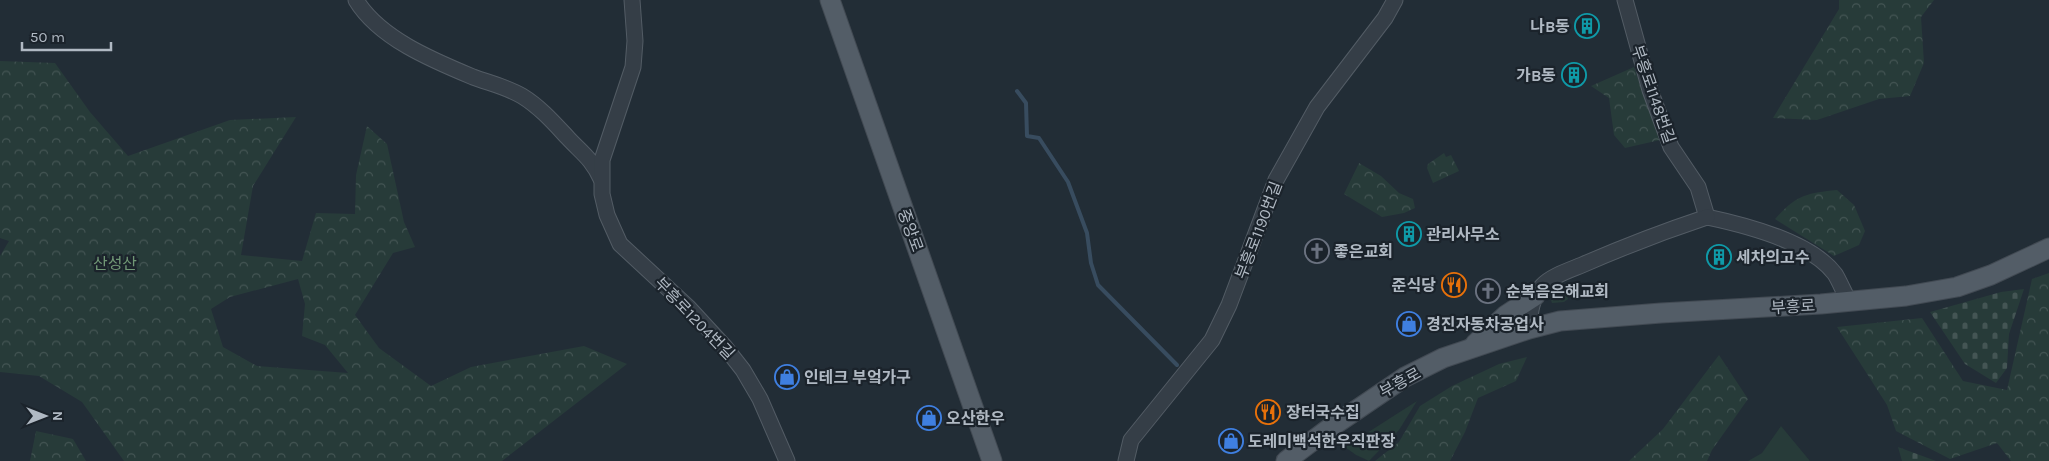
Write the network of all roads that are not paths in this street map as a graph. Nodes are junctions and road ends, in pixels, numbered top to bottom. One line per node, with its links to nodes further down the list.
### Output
1 (356, 0): 6 (street, 부흥로1204번길)
2 (632, 0): 6 (street, 부흥로1204번길)
3 (830, 0): 14 (main road, 중앙로)
4 (1395, 0): 15 (street, 부흥로1190번길)
5 (1625, 0): 7 (street, 부흥로1148번길)
6 (601, 180): 13 (street, 부흥로1204번길)
7 (1707, 217): 9 (street); 10 (street)
8 (2049, 248): 10 (main road, 부흥로)
9 (1534, 296): 11 (street); 12 (main road)
10 (1849, 302): 11 (main road, 부흥로)
11 (1529, 329): 12 (main road, 부흥로)
12 (1471, 348): 16 (main road, 부흥로)
13 (787, 461)
14 (992, 461)
15 (1126, 461)
16 (1286, 461)

